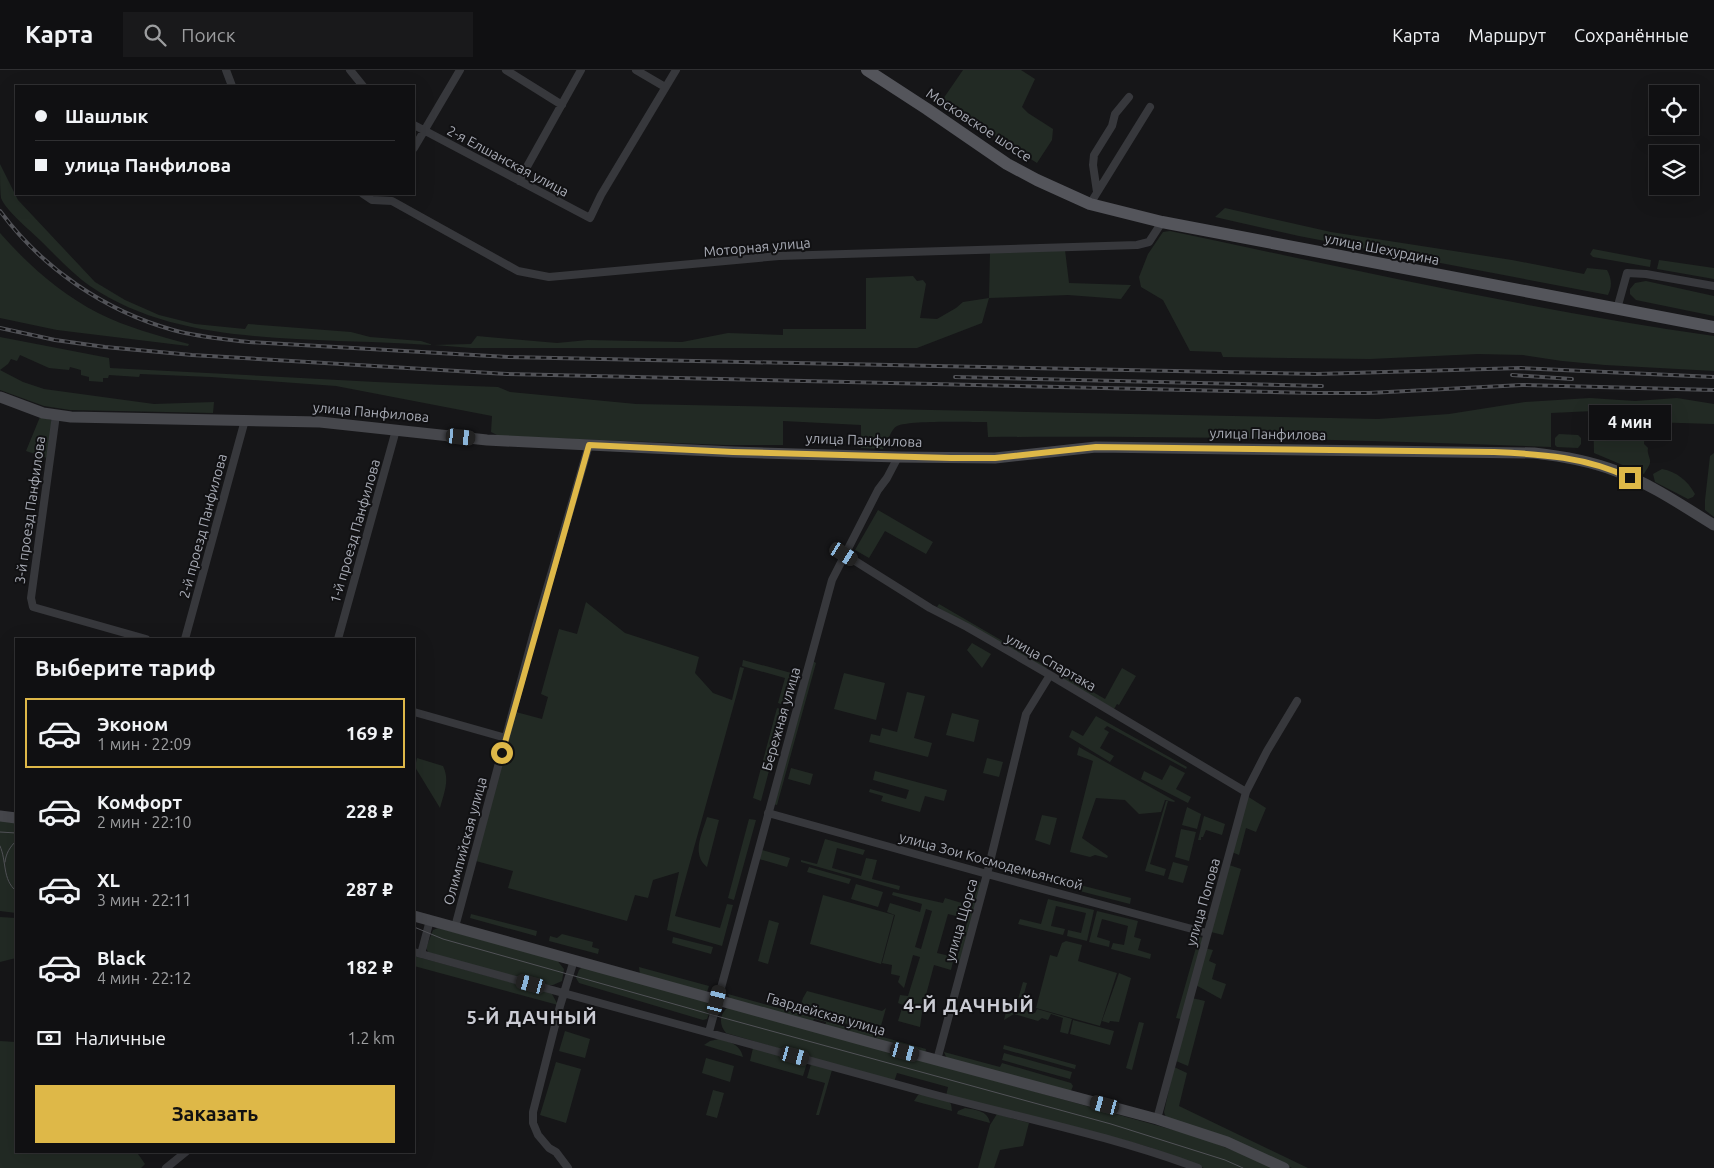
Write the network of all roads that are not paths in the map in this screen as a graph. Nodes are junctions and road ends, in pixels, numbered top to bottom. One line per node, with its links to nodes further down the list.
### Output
1 (226, 70): 9 (street)
2 (350, 70): 10 (street)
3 (460, 70): 16 (street)
4 (506, 70): 13 (street)
5 (581, 70): 13 (street)
6 (636, 70): 11 (street)
7 (676, 70): 11 (street)
8 (867, 70): 19 (main road, Московское шоссе)
9 (232, 85)
10 (362, 85)
11 (665, 87): 18 (street, 2-я Елшанская улица)
12 (1129, 97): 22 (street)
13 (562, 105): 18 (street)
14 (1150, 107): 22 (street)
15 (415, 126): 16 (street, 2-я Елшанская улица)
16 (424, 130): 17 (street); 18 (street, 2-я Елшанская улица)
17 (415, 146)
18 (519, 181)
19 (1049, 186): 22 (main road, улица Шехурдина)
20 (364, 195): 21 (street, Моторная улица)
21 (392, 197): 23 (street, Моторная улица)
22 (1094, 198): 23 (main road, улица Шехурдина)
23 (1162, 222): 25 (main road, улица Шехурдина)
24 (1714, 286): 25 (street)
25 (1617, 309): 26 (main road, улица Шехурдина)
26 (1714, 327)
27 (0, 397): 28 (main road, улица Панфилова)
28 (56, 415): 29 (main road, улица Панфилова); 35 (street, 3-й проезд Панфилова)
29 (245, 420): 30 (main road, улица Панфилова); 36 (street, 2-й проезд Панфилова)
30 (396, 430): 31 (main road, улица Панфилова); 37 (street, 1-й проезд Панфилова)
31 (589, 445): 32 (main road, улица Панфилова); 41 (street, Олимпийская улица)
32 (898, 457): 33 (main road, улица Панфилова); 34 (street, Бережная улица)
33 (1714, 525)
34 (844, 554): 38 (street, улица Спартака); 43 (street, Бережная улица)
35 (142, 638)
36 (185, 638)
37 (338, 638)
38 (1050, 675): 42 (street, улица Спартака); 46 (street, улица Щорса)
39 (1297, 701): 42 (street, улица Попова)
40 (415, 712): 41 (street)
41 (506, 738): 49 (street, Олимпийская улица)
42 (1246, 792): 50 (street, улица Попова)
43 (768, 813): 46 (street, улица Зои Космодемьянской); 54 (street, Бережная улица)
44 (0, 816): 45 (main road)
45 (15, 818)
46 (986, 874): 50 (street, улица Зои Космодемьянской); 56 (street, улица Щорса)
47 (415, 916): 48 (main road, Гвардейская улица)
48 (430, 920): 49 (main road, Гвардейская улица); 51 (street)
49 (455, 927): 52 (main road, Гвардейская улица)
50 (1207, 933): 57 (street, улица Попова)
51 (417, 953): 53 (street)
52 (574, 960): 53 (street); 54 (main road, Гвардейская улица)
53 (565, 993): 55 (street); 60 (street)
54 (717, 1000): 55 (street, Бережная улица); 56 (main road, Гвардейская улица)
55 (709, 1032): 61 (street)
56 (937, 1060): 57 (main road, Гвардейская улица)
57 (1157, 1119): 62 (main road, Гвардейская улица)
58 (185, 1153): 59 (street)
59 (166, 1168)
60 (568, 1168)
61 (1198, 1168)
62 (1284, 1168)

